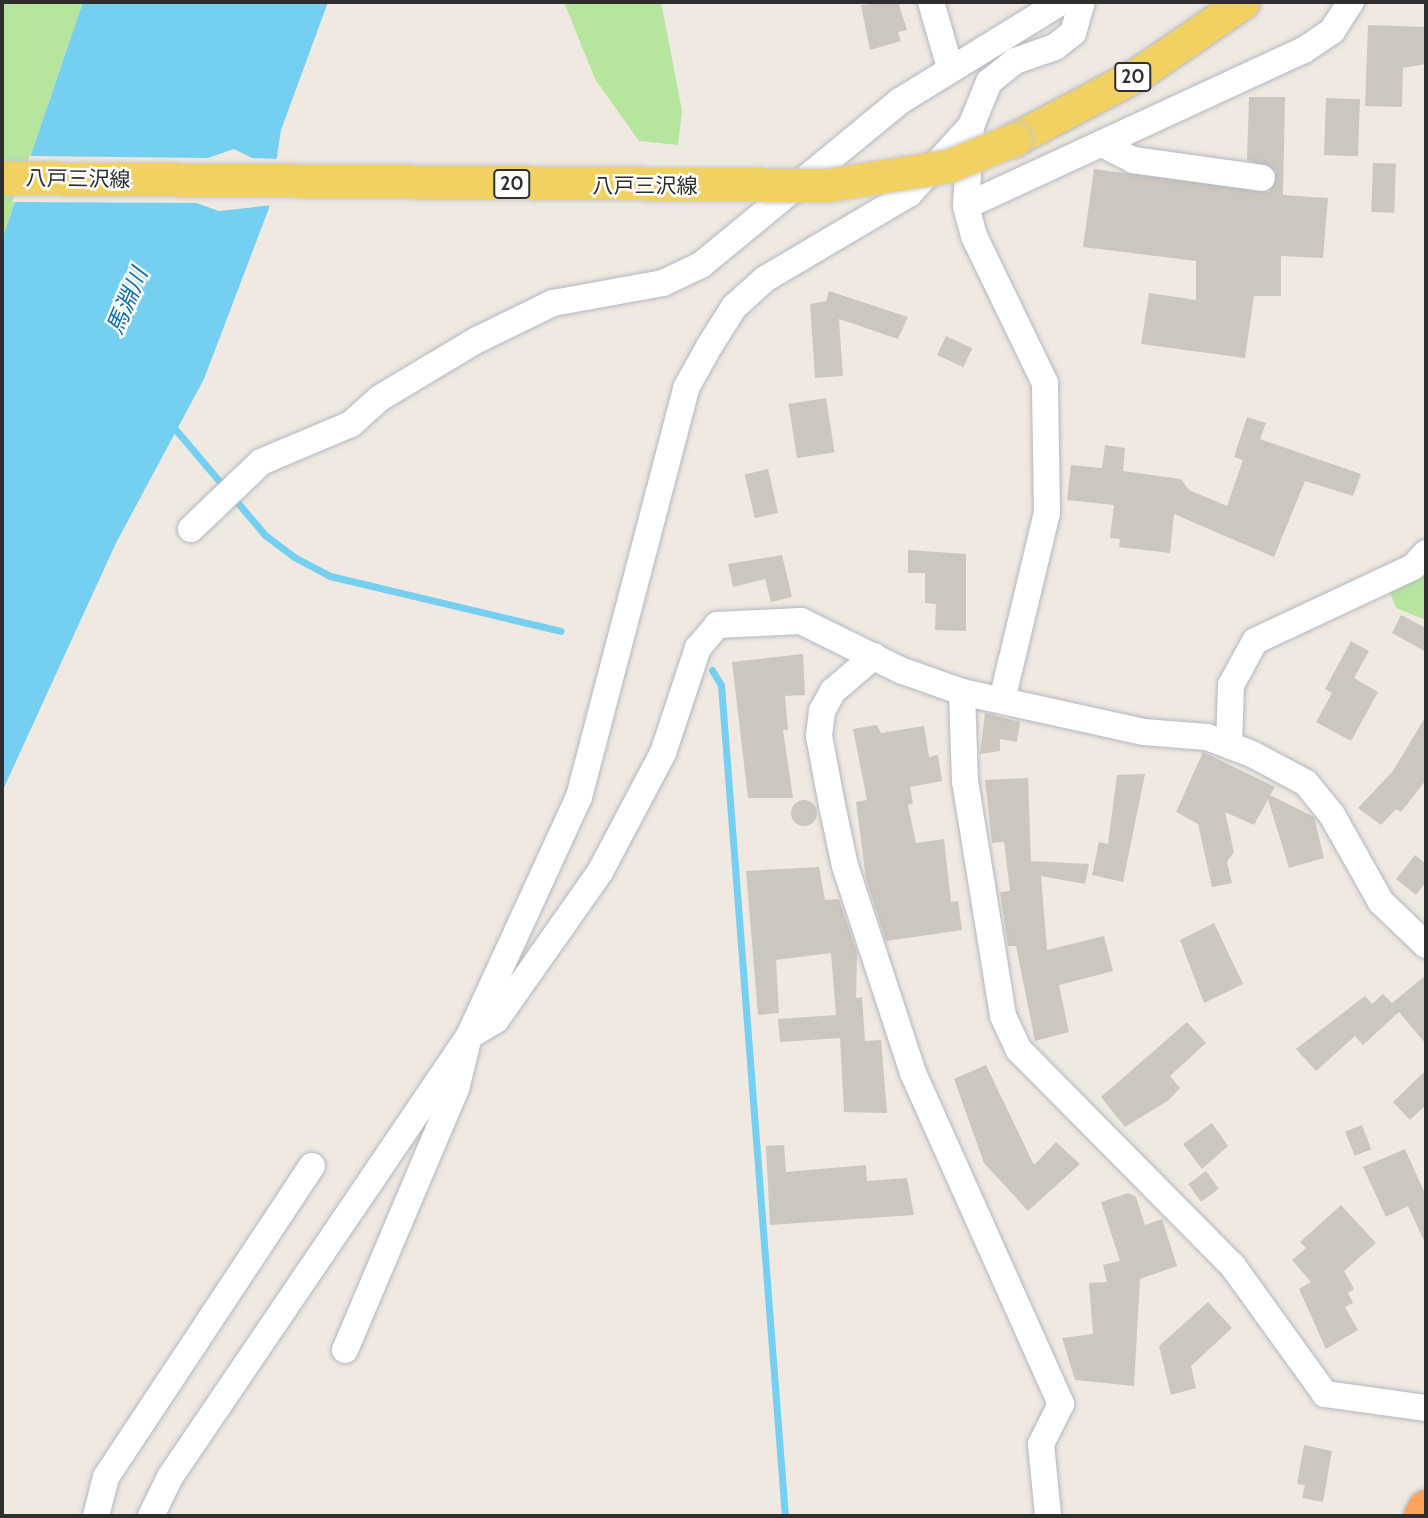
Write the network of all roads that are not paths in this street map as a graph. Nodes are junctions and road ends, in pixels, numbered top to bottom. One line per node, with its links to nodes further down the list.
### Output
1 (931, 2): 6 (street)
2 (1061, 2): 6 (street)
3 (1082, 2): 7 (street)
4 (1243, 2): 9 (main road, 八戸三沢線 / 20, bridge)
5 (1351, 2): 8 (street)
6 (950, 68): 12 (street)
7 (971, 126): 11 (street); 19 (street)
8 (1104, 145): 10 (street); 11 (street)
9 (2, 178)
10 (1262, 178)
11 (966, 206): 16 (street)
12 (191, 529)
13 (1426, 553): 17 (street)
14 (874, 656): 15 (street); 19 (street); 26 (street)
15 (962, 692): 16 (street); 22 (street)
16 (1002, 700): 17 (street)
17 (1229, 745): 18 (street)
18 (1426, 945)
19 (469, 1036): 21 (street); 25 (street)
20 (312, 1166): 24 (street)
21 (345, 1350)
22 (1426, 1408)
23 (1426, 1508): 27 (highway)
24 (96, 1516)
25 (150, 1516)
26 (1048, 1516)
27 (1422, 1516)

